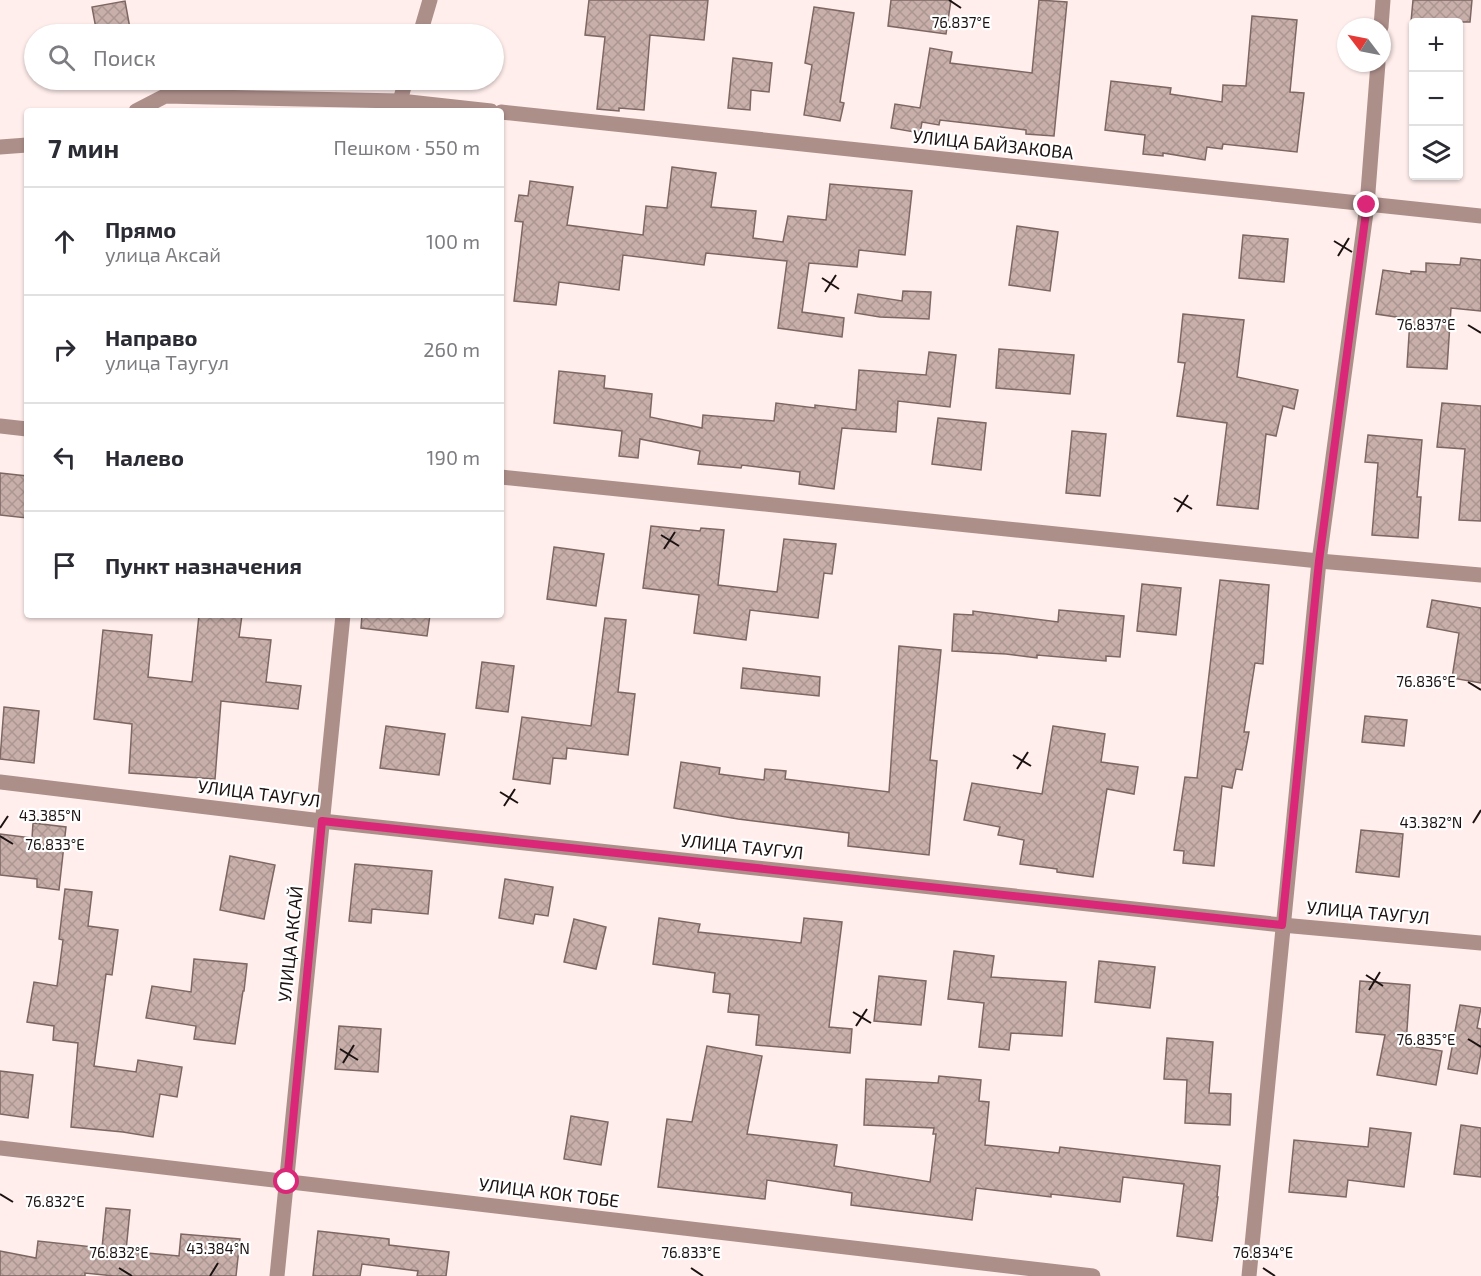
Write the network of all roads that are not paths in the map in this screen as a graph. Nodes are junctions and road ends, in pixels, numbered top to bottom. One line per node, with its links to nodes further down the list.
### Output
1 (430, 0): 4 (street)
2 (1383, 0): 3 (street)
3 (1382, 18)
4 (423, 24)
5 (1377, 72): 13 (street)
6 (403, 90): 7 (street)
7 (399, 106): 8 (street); 9 (street)
8 (142, 108)
9 (436, 108)
10 (504, 112): 13 (street, УЛИЦА БАЙЗАКОВА)
11 (24, 145): 12 (street)
12 (0, 147)
13 (1367, 205): 14 (street, УЛИЦА БАЙЗАКОВА); 18 (street)
14 (1481, 216)
15 (0, 426): 16 (street)
16 (24, 429)
17 (504, 477): 18 (street)
18 (1319, 561): 19 (street); 23 (street)
19 (1481, 575)
20 (343, 618): 22 (street, УЛИЦА АКСАЙ)
21 (0, 782): 22 (street, УЛИЦА ТАУГУЛ)
22 (322, 821): 23 (street, УЛИЦА ТАУГУЛ); 26 (street, УЛИЦА АКСАЙ)
23 (1282, 925): 24 (street, УЛИЦА ТАУГУЛ); 29 (street)
24 (1481, 943)
25 (0, 1148): 26 (street, УЛИЦА КОК ТОБЕ)
26 (287, 1182): 27 (street, УЛИЦА АКСАЙ); 28 (street, УЛИЦА КОК ТОБЕ)
27 (277, 1276)
28 (1093, 1276)
29 (1249, 1276)

